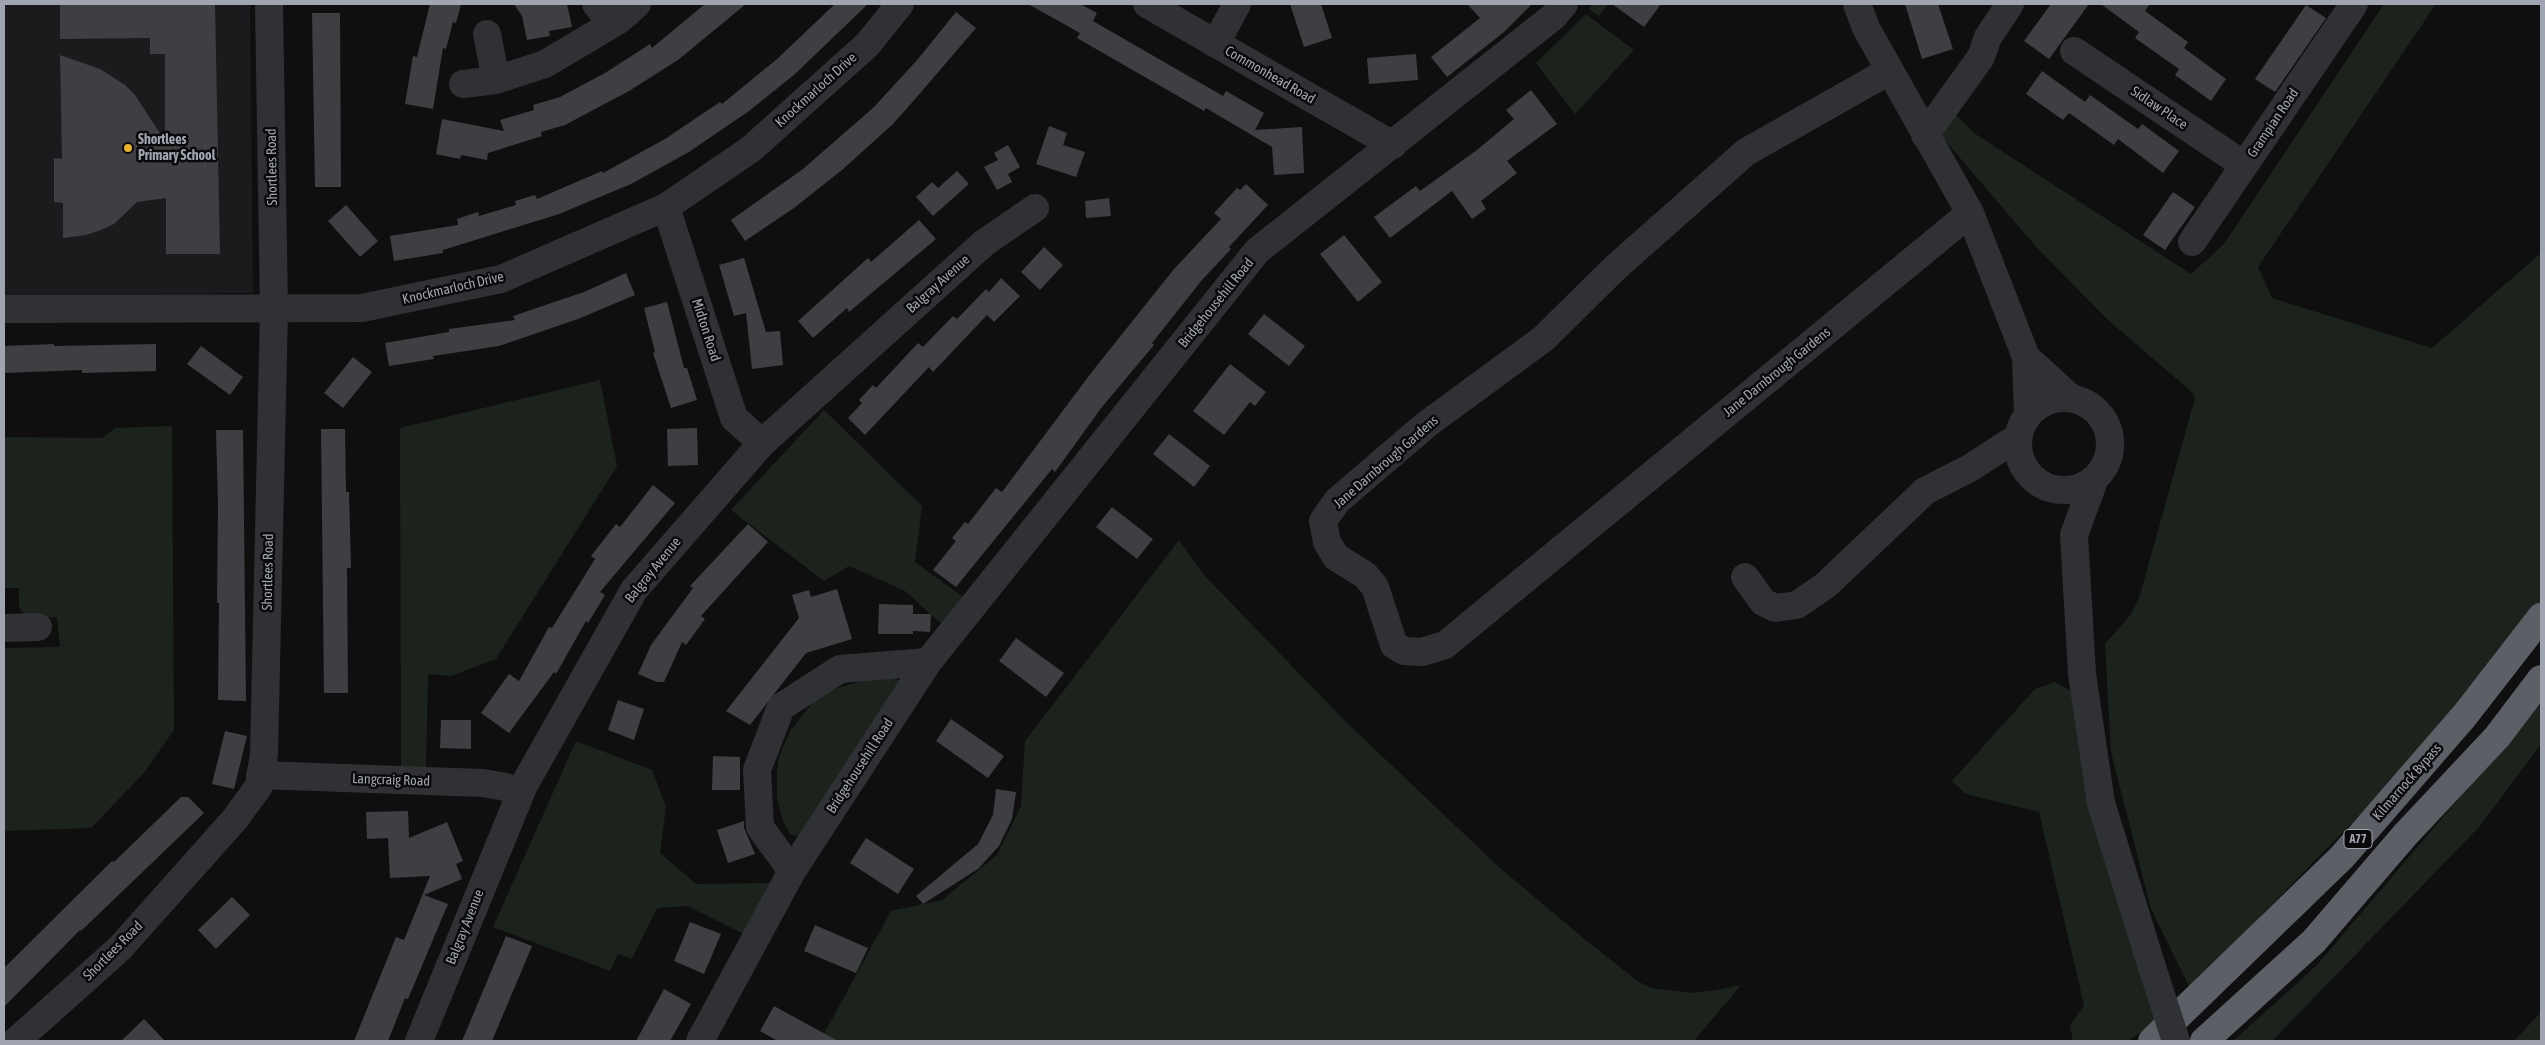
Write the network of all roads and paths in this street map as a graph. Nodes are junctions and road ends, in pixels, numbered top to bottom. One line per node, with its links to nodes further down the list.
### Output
1 (269, 4): 25 (street, Shortlees Road)
2 (637, 4): 10 (street)
3 (900, 4): 20 (street, Knockmarloch Drive)
4 (1147, 4): 12 (street, Commonhead Road)
5 (1237, 4): 12 (street)
6 (1564, 4): 18 (street, Bridgehousehill Road)
7 (1857, 4): 14 (street)
8 (2010, 4): 17 (street)
9 (2354, 4): 19 (street, Grampian Road)
10 (604, 14): 15 (street)
11 (487, 34): 15 (street)
12 (1214, 43): 18 (street, Commonhead Road)
13 (2074, 51): 19 (street, Sidlaw Place)
14 (1889, 71): 17 (street); 22 (street, Jane Darnbrough Gardens)
15 (496, 80): 16 (street)
16 (463, 84)
17 (1925, 136): 22 (street)
18 (1393, 145): 38 (street, Bridgehousehill Road)
19 (2244, 165): 23 (street, Grampian Road)
20 (666, 207): 25 (street, Knockmarloch Drive); 29 (street, Midton Road)
21 (1035, 208): 29 (street, Balgray Avenue)
22 (1970, 213): 26 (street)
23 (2192, 242)
24 (4, 309): 25 (street, Knockmarloch Drive)
25 (274, 310): 40 (street, Shortlees Road)
26 (2026, 357): 27 (street); 28 (street)
27 (2071, 398): 28 (street); 32 (street)
28 (2023, 426): 30 (street); 31 (street)
29 (762, 443): 41 (street, Balgray Avenue)
30 (1970, 468): 31 (street); 34 (street)
31 (2035, 478): 32 (street); 33 (street)
32 (2095, 478): 33 (street)
33 (2074, 535): 47 (street, bridge)
34 (1745, 577)
35 (2541, 617): 46 (highway, Kilmarnock Bypass / A77)
36 (4, 628): 37 (street)
37 (38, 628)
38 (928, 662): 42 (street, Bridgehousehill Road); 42 (street)
39 (2541, 679): 48 (highway, A77)
40 (260, 775): 41 (street, Langcraig Road); 43 (street, Shortlees Road)
41 (519, 795): 44 (street, Balgray Avenue)
42 (792, 871): 45 (street, Bridgehousehill Road)
43 (16, 1041)
44 (419, 1041)
45 (700, 1041)
46 (2152, 1041)
47 (2176, 1041)
48 (2204, 1041)

